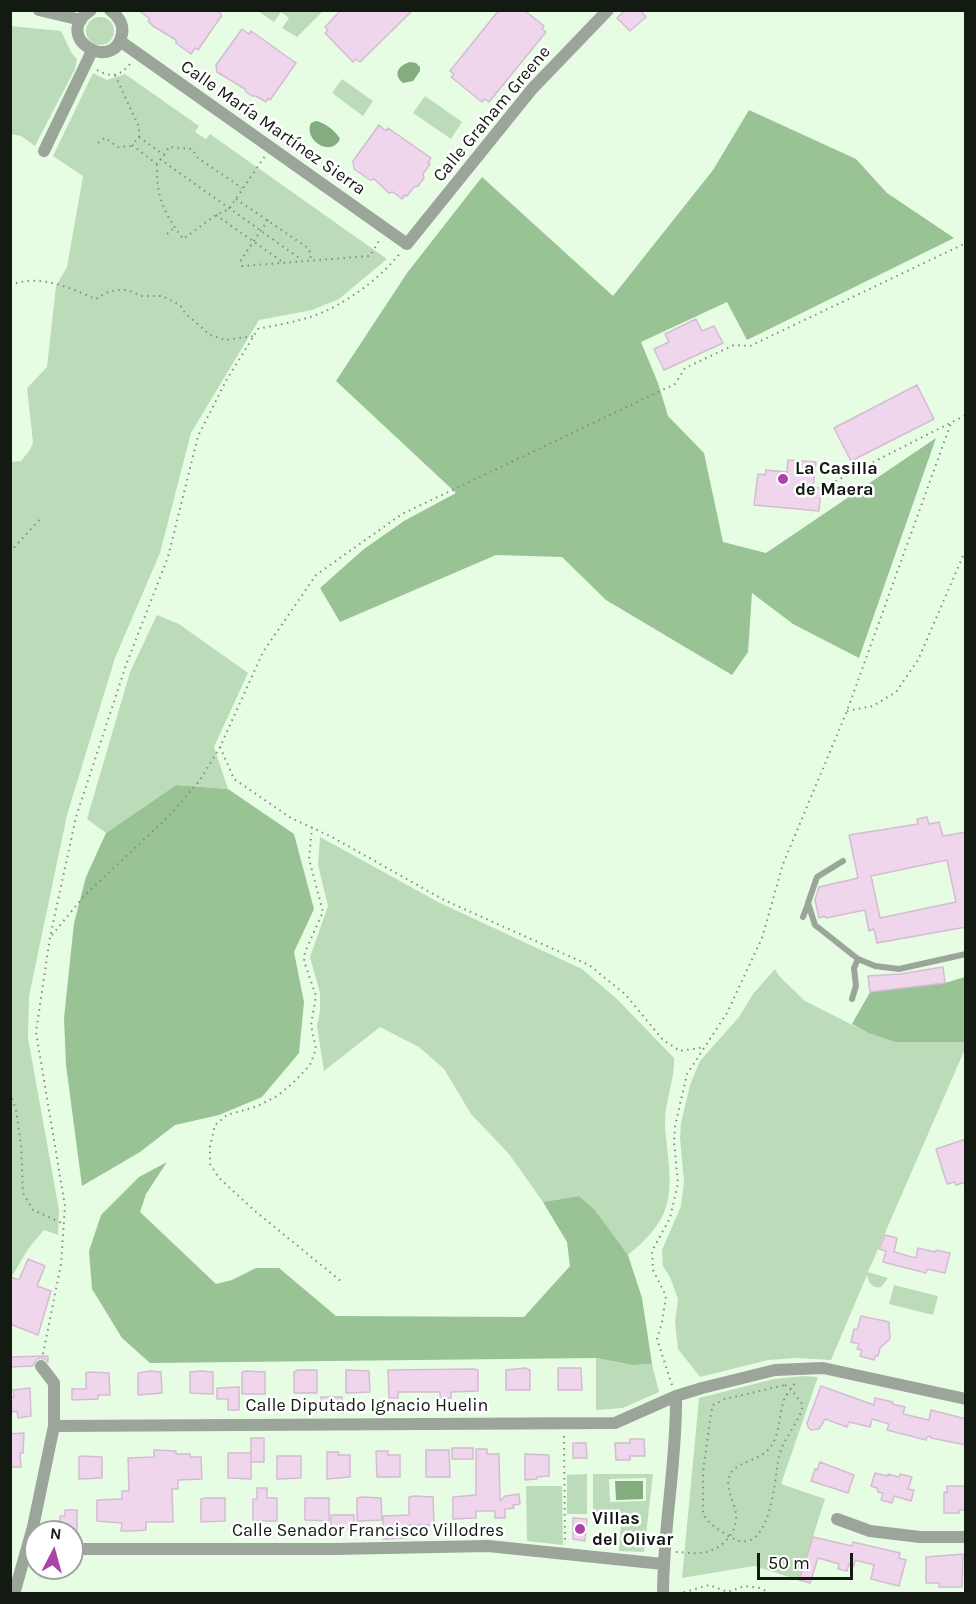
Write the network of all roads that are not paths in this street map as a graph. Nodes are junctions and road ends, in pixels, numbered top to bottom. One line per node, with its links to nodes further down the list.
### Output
1 (39, 10): 5 (street)
2 (91, 10): 5 (street)
3 (110, 10): 6 (street)
4 (608, 10): 9 (street, Calle Graham Greene)
5 (81, 20): 7 (street)
6 (120, 41): 7 (street); 9 (street, Calle María Martínez Sierra)
7 (92, 51): 8 (street)
8 (44, 151)
9 (407, 244)
10 (843, 861): 11 (lane)
11 (808, 903): 12 (lane); 14 (lane)
12 (803, 917)
13 (966, 954): 14 (lane)
14 (858, 959): 15 (lane)
15 (852, 999)
16 (41, 1366): 19 (street)
17 (676, 1396): 18 (street, Calle Diputado Ignacio Huelin); 19 (street, Calle Diputado Ignacio Huelin); 24 (street)
18 (966, 1399)
19 (54, 1425): 21 (street)
20 (837, 1519): 22 (street)
21 (37, 1520)
22 (966, 1538)
23 (84, 1549): 24 (street, Calle Senador Francisco Villodres)
24 (663, 1564): 27 (street)
25 (24, 1568): 26 (street)
26 (14, 1593)
27 (663, 1593)

